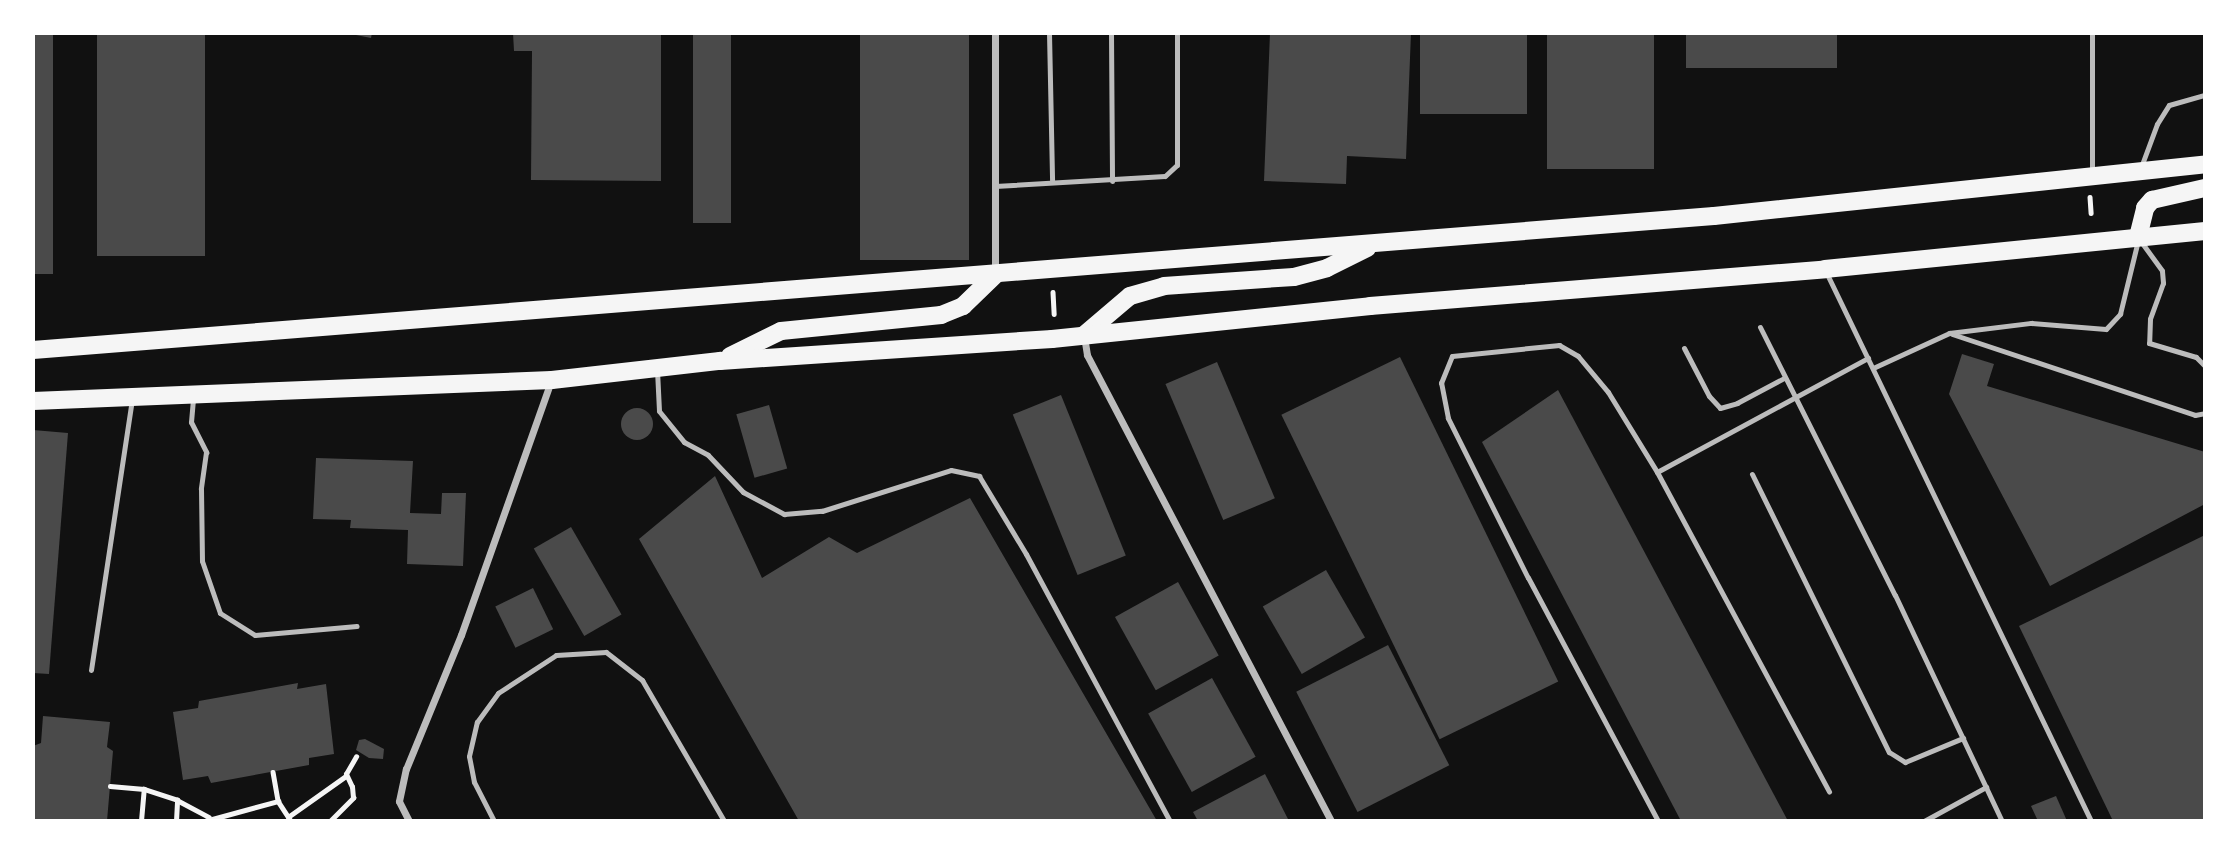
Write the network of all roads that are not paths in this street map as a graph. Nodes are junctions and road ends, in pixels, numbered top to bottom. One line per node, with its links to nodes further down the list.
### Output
1 (995, 33): 12 (street)
2 (1049, 33): 10 (lane)
3 (1111, 33): 11 (lane)
4 (1177, 33): 11 (lane)
5 (2092, 33): 9 (lane)
6 (2205, 95): 8 (lane)
7 (2205, 164): 8 (main road)
8 (2139, 171): 9 (main road)
9 (2092, 176): 16 (main road)
10 (1052, 181): 11 (lane); 12 (lane)
11 (1112, 181)
12 (995, 186): 18 (street)
13 (2205, 188): 15 (main road)
14 (2205, 231): 15 (main road)
15 (2138, 237): 17 (main road); 20 (lane); 26 (lane)
16 (1376, 244): 18 (main road); 21 (main road)
17 (1825, 269): 21 (main road); 24 (lane)
18 (995, 275): 23 (main road); 25 (main road)
19 (1760, 327): 29 (lane)
20 (1949, 333): 28 (lane); 35 (lane)
21 (1084, 335): 25 (main road); 47 (street)
22 (1684, 348): 29 (lane)
23 (33, 350)
24 (1868, 358): 28 (lane); 33 (lane)
25 (720, 361): 27 (main road)
26 (2205, 366)
27 (657, 368): 30 (main road); 46 (lane)
28 (1873, 368): 51 (lane)
29 (1784, 378): 33 (lane)
30 (552, 380): 31 (main road); 43 (street)
31 (194, 393): 32 (main road); 38 (lane)
32 (133, 395): 34 (main road); 39 (lane)
33 (1794, 398): 36 (lane); 40 (lane)
34 (33, 401)
35 (2205, 413)
36 (1657, 472): 42 (lane); 48 (lane)
37 (1752, 474): 40 (lane)
38 (357, 626)
39 (91, 670)
40 (1963, 738): 41 (lane)
41 (1986, 787): 49 (lane); 50 (lane)
42 (1829, 793)
43 (409, 821)
44 (494, 821): 45 (lane)
45 (724, 821)
46 (1170, 821)
47 (1331, 821)
48 (1658, 821)
49 (1924, 821)
50 (2002, 821)
51 (2091, 821)

